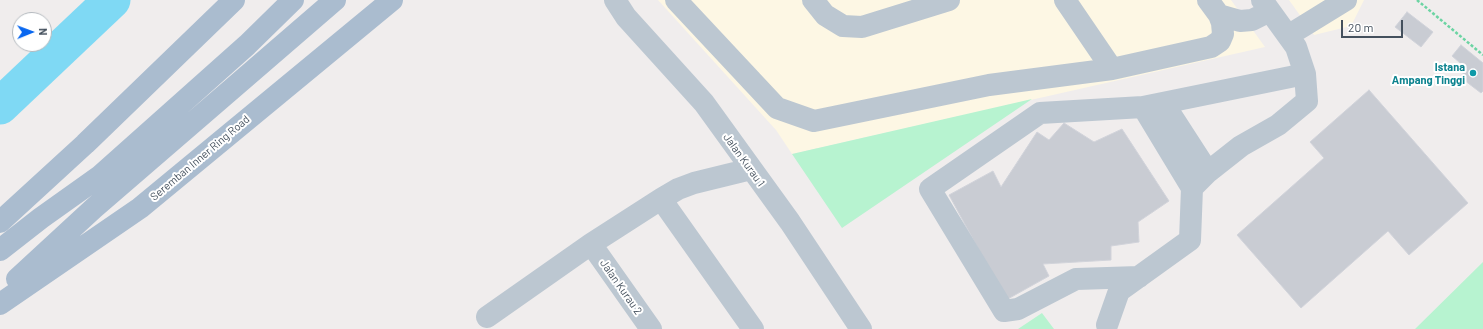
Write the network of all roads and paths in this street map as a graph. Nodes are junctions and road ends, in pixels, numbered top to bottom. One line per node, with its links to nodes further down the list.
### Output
1 (234, 0): 23 (main road)
2 (293, 0): 25 (main road)
3 (335, 0): 27 (main road)
4 (392, 0): 28 (main road, Seremban Inner Ring Road)
5 (615, 0): 19 (street, Jalan Kurau 1)
6 (676, 0): 16 (street)
7 (813, 0): 8 (street)
8 (949, 0)
9 (1065, 0): 16 (street)
10 (1346, 0): 14 (street)
11 (1417, 0): 15 (path)
12 (1265, 4): 13 (street); 14 (street)
13 (1213, 7): 16 (street)
14 (1289, 35): 17 (street)
15 (1483, 55)
16 (1112, 68)
17 (1305, 74): 18 (street); 20 (street)
18 (1154, 106): 20 (street); 21 (street); 26 (street)
19 (751, 169): 22 (street); 33 (street, Jalan Kurau 1)
20 (1208, 172): 21 (street)
21 (1192, 188): 26 (street)
22 (661, 199): 24 (street); 32 (street)
23 (0, 222)
24 (591, 244): 29 (street); 31 (street, Jalan Kurau 2)
25 (0, 250)
26 (1139, 277): 30 (street)
27 (0, 294)
28 (0, 304)
29 (486, 317)
30 (1106, 325)
31 (651, 329)
32 (753, 329)
33 (861, 329)

